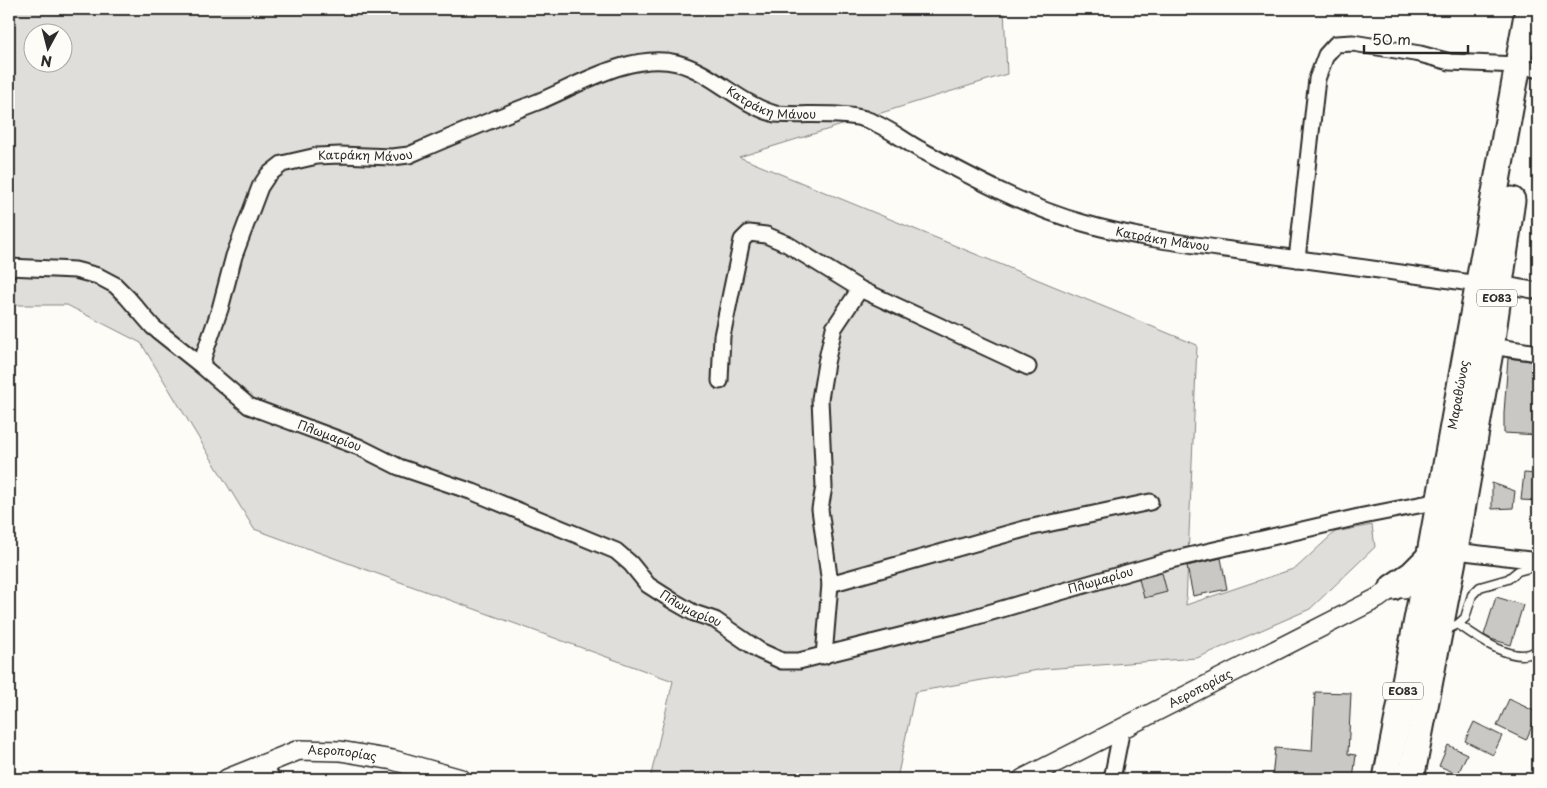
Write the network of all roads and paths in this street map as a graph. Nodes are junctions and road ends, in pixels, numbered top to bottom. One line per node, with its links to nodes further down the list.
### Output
1 (1528, 9): 2 (main road, Μαραθώνος / ΕΟ83)
2 (1532, 62): 3 (street); 5 (main road, Μαραθώνος / ΕΟ83)
3 (1297, 259): 5 (street, Κατράκη Μάνου); 10 (street, Κατράκη Μάνου)
4 (9, 267): 10 (street, Πλωμαρίου)
5 (1489, 284): 7 (street, Κατράκη Μάνου); 8 (main road, Μαραθώνος / ΕΟ83); 13 (main road, Μαραθώνος / ΕΟ83)
6 (860, 289): 11 (street); 12 (street); 17 (street)
7 (1538, 291)
8 (1491, 346): 9 (street); 15 (main road, Μαραθώνος / ΕΟ83)
9 (1538, 353)
10 (202, 366): 21 (street, Πλωμαρίου)
11 (1028, 367)
12 (720, 381)
13 (1439, 501): 15 (main road, Μαραθώνος / ΕΟ83); 21 (street, Πλωμαρίου)
14 (1150, 502): 17 (street)
15 (1438, 552): 16 (street); 18 (main road); 19 (main road, Μαραθώνος / ΕΟ83)
16 (1538, 562): 19 (lane)
17 (830, 584): 21 (street)
18 (1385, 592): 19 (street); 22 (street, Αεροπορίας)
19 (1439, 608): 20 (lane); 28 (main road, Μαραθώνος / ΕΟ83); 29 (main road, Μαραθώνος / ΕΟ83)
20 (1538, 649)
21 (824, 656)
22 (1122, 728): 26 (street, Αεροπορίας); 27 (street)
23 (268, 771): 24 (street, Αεροπορίας); 25 (street, Αεροπορίας)
24 (227, 779)
25 (461, 779)
26 (1023, 779)
27 (1112, 779)
28 (1386, 779)
29 (1411, 779)

